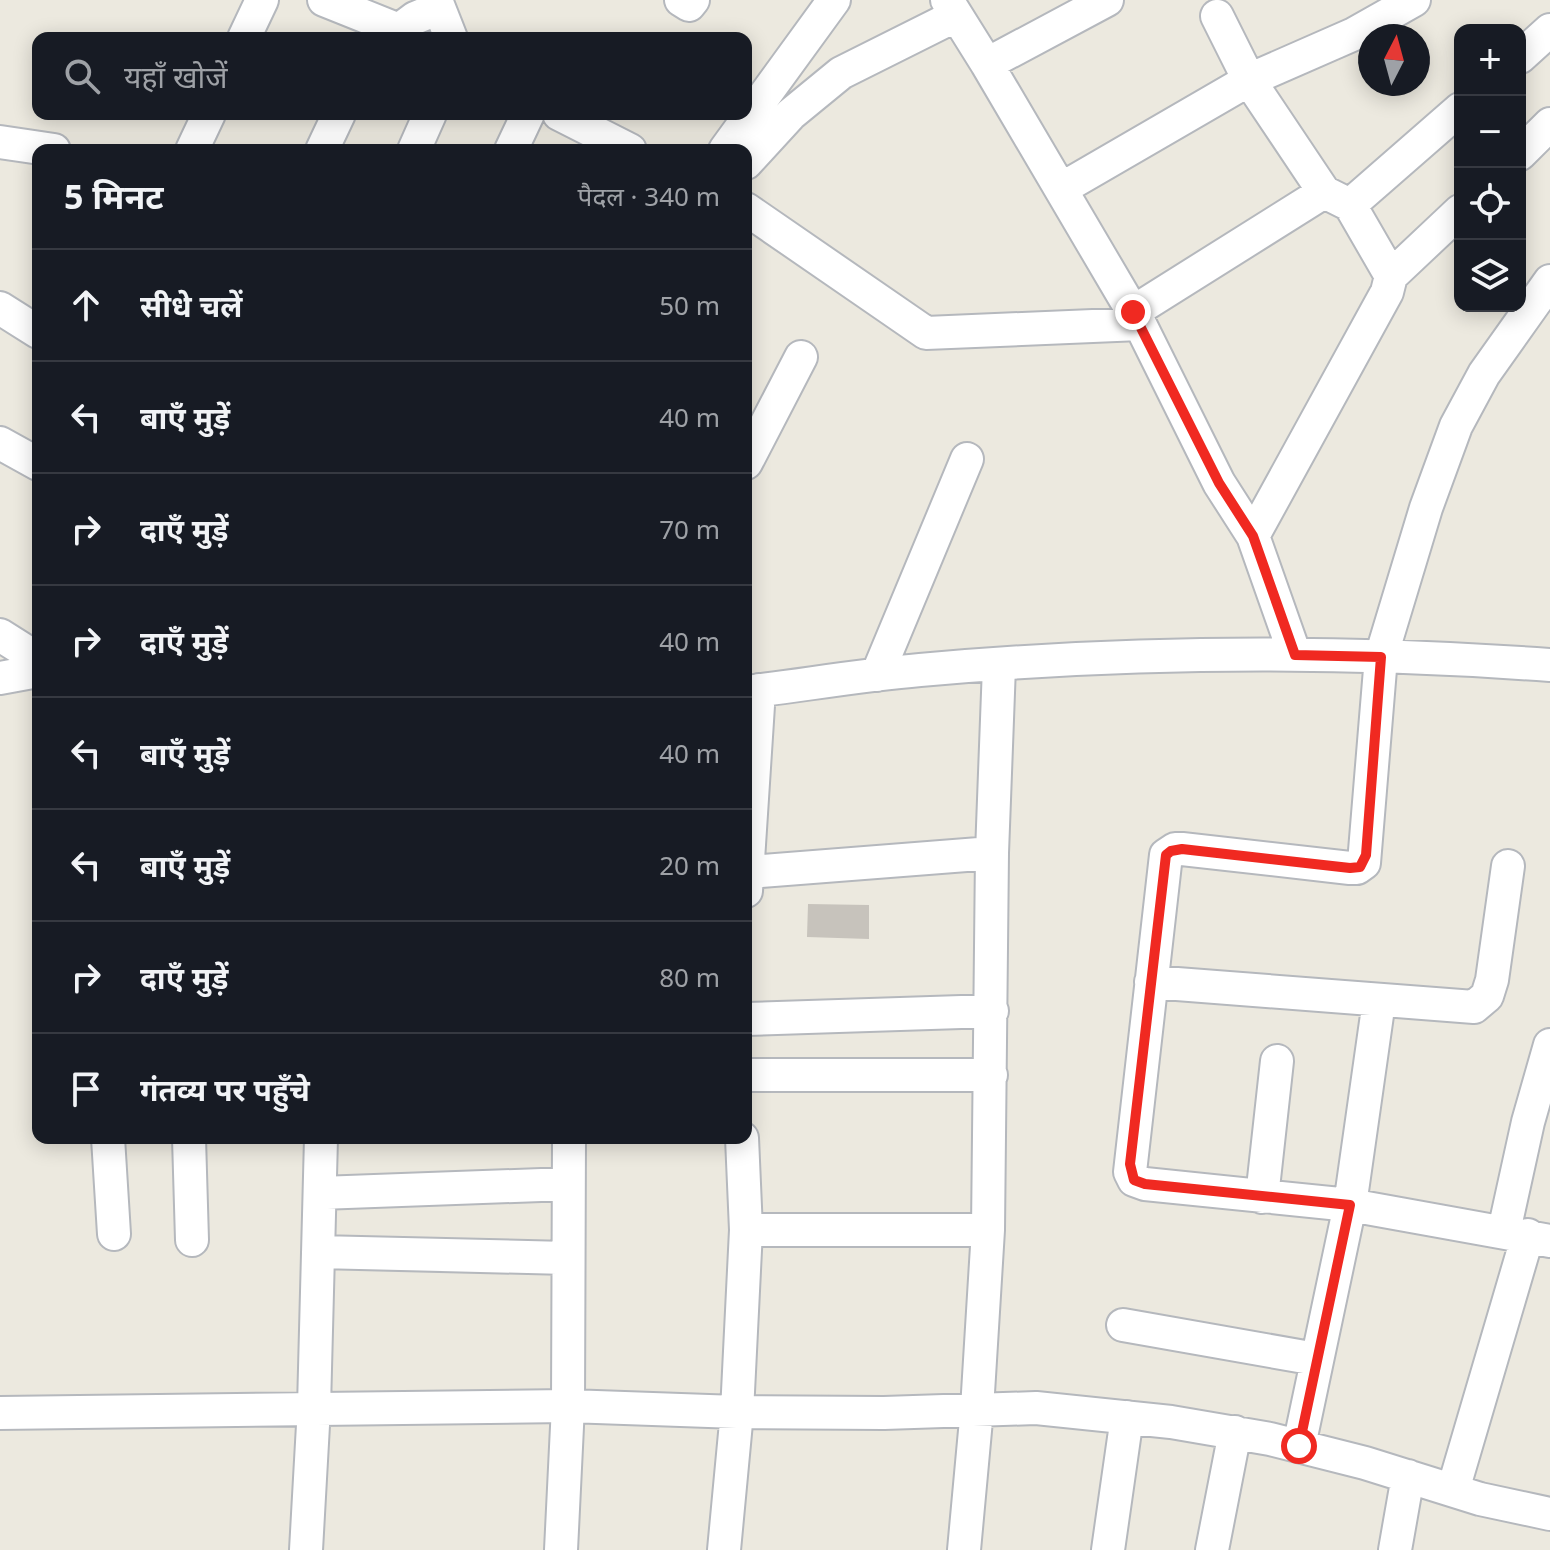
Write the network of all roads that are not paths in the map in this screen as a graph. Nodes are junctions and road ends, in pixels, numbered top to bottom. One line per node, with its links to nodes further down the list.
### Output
1 (262, 0): 13 (street)
2 (324, 0): 12 (street)
3 (681, 0): 4 (street)
4 (693, 0)
5 (834, 0): 18 (street)
6 (1107, 0): 16 (street)
7 (1414, 0): 17 (street)
8 (437, 4): 12 (street); 14 (street)
9 (951, 8): 16 (street); 36 (street)
10 (1217, 16): 17 (street)
11 (1550, 30): 15 (street)
12 (379, 31)
13 (247, 32)
14 (449, 32)
15 (1526, 52)
16 (987, 64): 37 (street)
17 (1249, 80): 37 (street); 38 (street)
18 (752, 113)
19 (1454, 113): 38 (street)
20 (206, 120): 28 (street)
21 (336, 120): 29 (street)
22 (427, 120): 30 (street)
23 (525, 120): 31 (street)
24 (571, 120): 32 (street)
25 (747, 120): 33 (street)
26 (1550, 124): 35 (street)
27 (0, 142): 34 (street)
28 (195, 144)
29 (325, 144)
30 (417, 144)
31 (514, 144)
32 (618, 144)
33 (729, 144)
34 (32, 147)
35 (1526, 148)
36 (752, 156)
37 (1061, 189): 44 (street)
38 (1337, 199): 41 (street); 44 (street)
39 (752, 213): 44 (street)
40 (1454, 217): 41 (street)
41 (1391, 276): 51 (street)
42 (1550, 281): 55 (street)
43 (0, 308): 45 (street)
44 (1136, 318): 51 (street)
45 (32, 328)
46 (801, 357): 48 (street)
47 (0, 443): 50 (street)
48 (752, 451)
49 (967, 459): 59 (street)
50 (32, 461)
51 (1253, 536): 54 (street)
52 (0, 635): 53 (street)
53 (32, 655)
54 (1295, 655): 55 (street); 57 (street)
55 (1381, 657): 56 (street); 65 (street)
56 (1550, 665)
57 (999, 666): 59 (street); 62 (street)
58 (32, 672): 60 (street)
59 (877, 675): 61 (street)
60 (0, 678)
61 (752, 691)
62 (992, 853): 64 (street); 67 (street)
63 (1508, 866): 66 (street)
64 (752, 881)
65 (1151, 982): 66 (street); 80 (street)
66 (1379, 1001): 81 (street)
67 (992, 1011): 68 (street); 72 (street)
68 (752, 1019)
69 (1550, 1045): 85 (street)
70 (1277, 1061): 80 (street)
71 (752, 1075): 72 (street)
72 (991, 1075): 83 (street)
73 (108, 1144): 84 (street)
74 (189, 1144): 86 (street)
75 (321, 1144): 79 (street)
76 (569, 1144): 78 (street)
77 (742, 1144): 82 (street)
78 (568, 1184): 79 (street); 88 (street)
79 (320, 1193): 87 (street)
80 (1262, 1197): 81 (street)
81 (1350, 1205): 85 (street); 90 (street)
82 (746, 1230): 83 (street); 94 (street)
83 (988, 1230): 93 (street)
84 (114, 1234)
85 (1527, 1235): 100 (street)
86 (192, 1240)
87 (318, 1252): 88 (street); 92 (street)
88 (567, 1258): 91 (street)
89 (1123, 1325): 90 (street)
90 (1316, 1359): 98 (street)
91 (568, 1406): 92 (street); 94 (street); 103 (street)
92 (314, 1407): 95 (street); 102 (street)
93 (977, 1409): 94 (street); 96 (street); 105 (street)
94 (737, 1412): 104 (street)
95 (0, 1413)
96 (1127, 1417): 97 (street); 106 (street)
97 (1235, 1432): 98 (street); 107 (street)
98 (1299, 1446): 99 (street)
99 (1408, 1476): 100 (street); 108 (street)
100 (1453, 1490): 101 (street)
101 (1550, 1514)
102 (306, 1550)
103 (561, 1550)
104 (724, 1550)
105 (964, 1550)
106 (1108, 1550)
107 (1212, 1550)
108 (1395, 1550)

